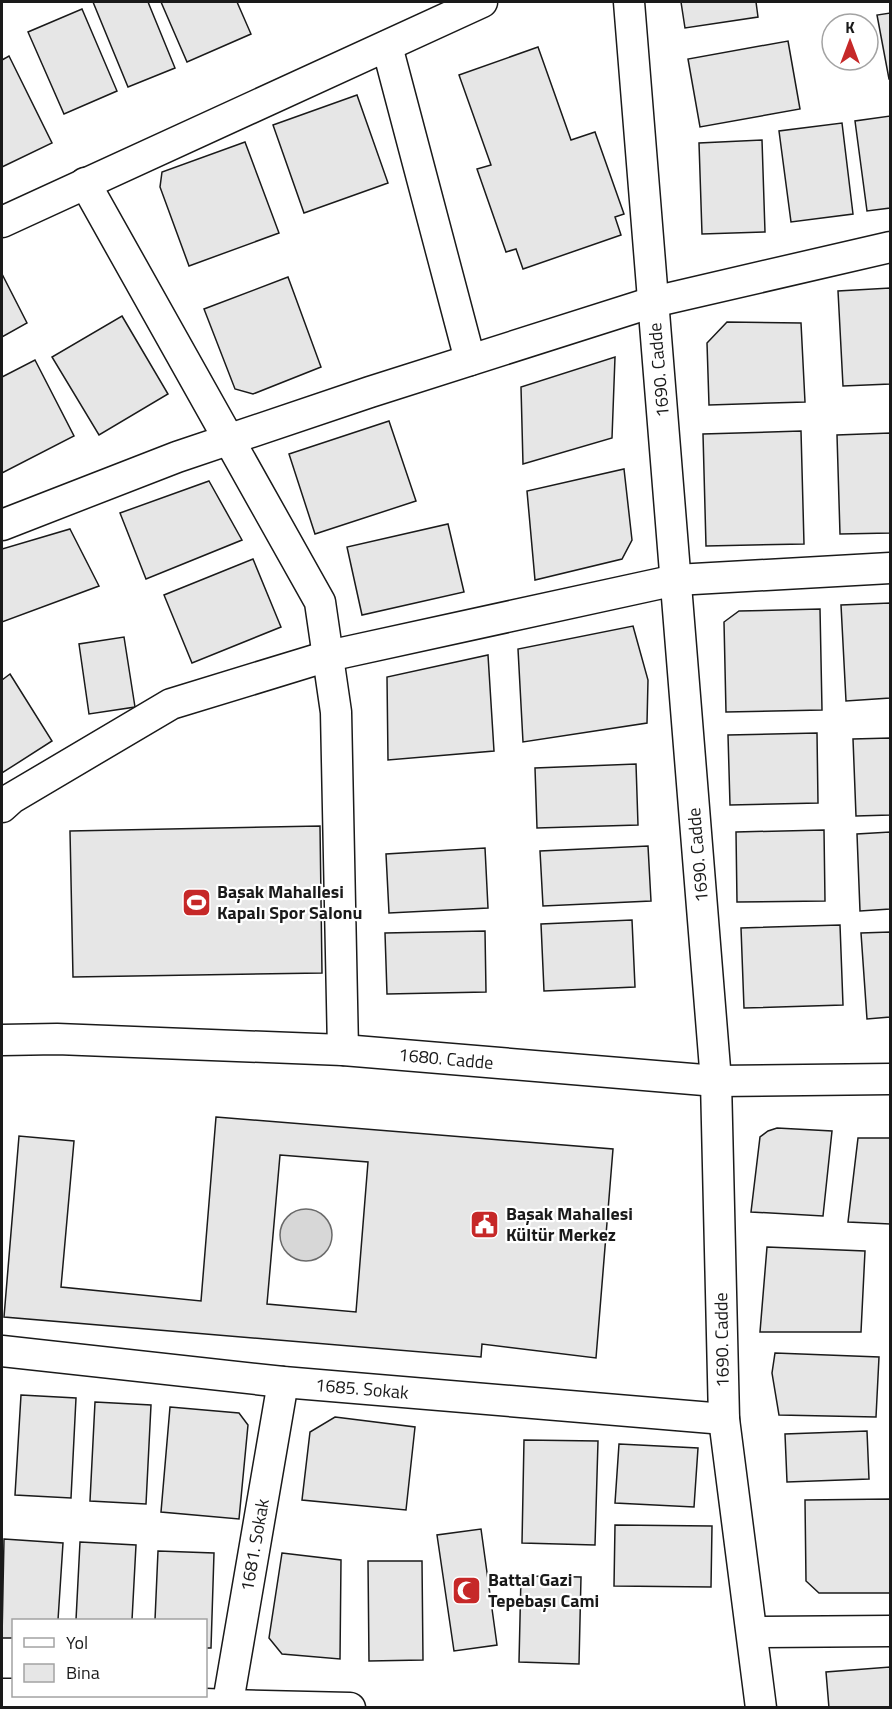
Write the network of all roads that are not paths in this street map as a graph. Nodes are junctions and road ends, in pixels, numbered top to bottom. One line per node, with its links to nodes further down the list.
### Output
1 (482, 2): 3 (street)
2 (629, 2): 7 (street, 1690. Cadde)
3 (387, 46): 4 (street); 8 (street)
4 (85, 183): 5 (street); 9 (street)
5 (2, 222)
6 (891, 247): 7 (street)
7 (653, 302): 8 (street); 12 (street, 1690. Cadde)
8 (470, 360): 9 (street)
9 (229, 440): 10 (street); 13 (street)
10 (2, 525)
11 (891, 568): 12 (street)
12 (676, 580): 13 (street); 18 (street, 1690. Cadde)
13 (328, 656): 14 (street); 16 (street)
14 (2, 807)
15 (2, 1040): 16 (street, 1680. Cadde)
16 (343, 1050): 18 (street, 1680. Cadde)
17 (891, 1079): 18 (street, 1680. Cadde)
18 (716, 1081): 21 (street, 1690. Cadde)
19 (2, 1351): 20 (street, 1685. Sokak)
20 (283, 1382): 21 (street, 1685. Sokak); 25 (street, 1681. Sokak)
21 (724, 1419): 23 (street, 1690. Cadde)
22 (891, 1630): 23 (street)
23 (752, 1632): 27 (street, 1690. Cadde)
24 (69, 1697): 25 (street)
25 (227, 1706): 26 (street)
26 (350, 1707)
27 (761, 1707)

